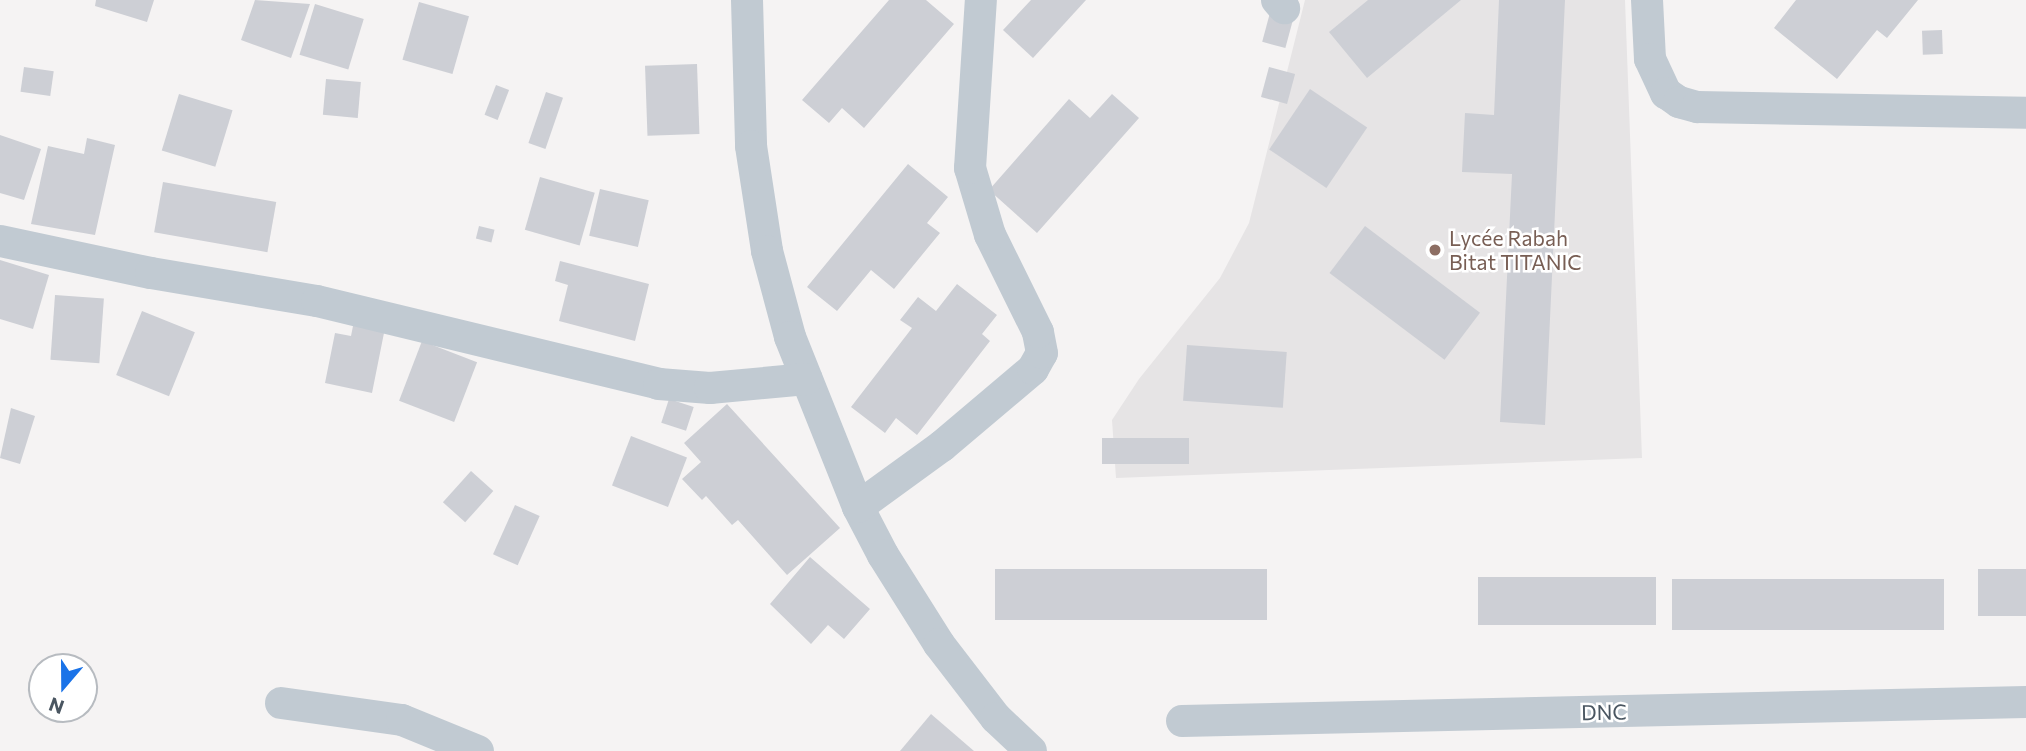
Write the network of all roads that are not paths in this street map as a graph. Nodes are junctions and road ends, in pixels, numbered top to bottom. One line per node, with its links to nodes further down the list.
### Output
1 (747, 0): 6 (street)
2 (981, 0): 7 (street)
3 (1647, 0): 4 (street)
4 (2026, 113)
5 (0, 241): 6 (street)
6 (807, 379): 7 (street)
7 (858, 507): 12 (street)
8 (2026, 702): 10 (street, DNC)
9 (281, 703): 11 (street)
10 (1182, 721)
11 (478, 751)
12 (1031, 751)

